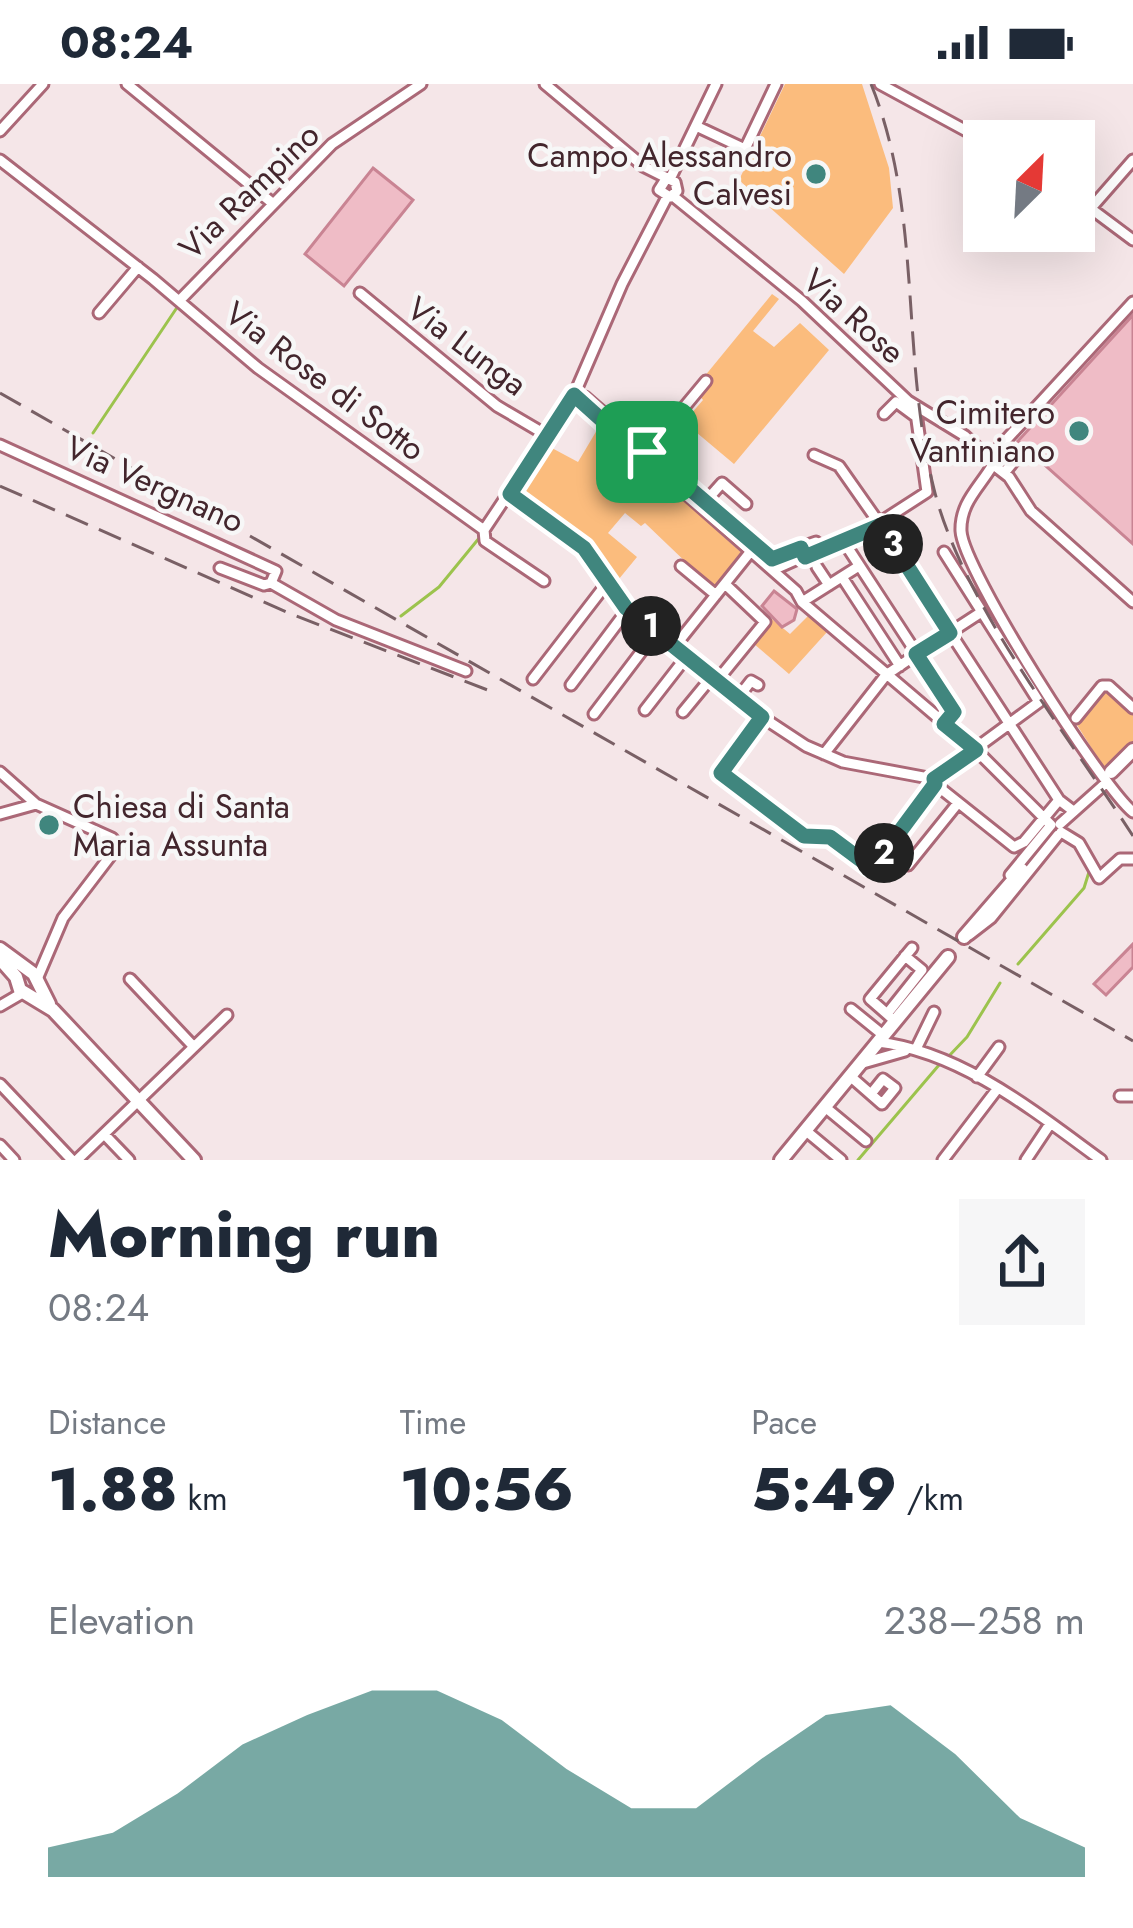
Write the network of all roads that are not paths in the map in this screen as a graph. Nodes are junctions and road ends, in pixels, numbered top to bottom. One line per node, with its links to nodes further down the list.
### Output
1 (43, 84): 10 (street)
2 (127, 84): 14 (street)
3 (421, 84): 14 (street, Via Rampino)
4 (545, 84): 13 (street, Via Rose)
5 (776, 84): 8 (street)
6 (880, 84): 9 (street)
7 (710, 87): 8 (street, Via Lunga)
8 (698, 127): 13 (street, Via Lunga)
9 (963, 129)
10 (0, 130)
11 (0, 160): 18 (street, Via Rose di Sotto)
12 (1133, 160): 15 (street)
13 (668, 188): 24 (street, Via Lunga); 30 (street, Via Rose)
14 (271, 202): 20 (street, Via Rampino)
15 (1095, 203)
16 (1095, 211): 17 (street)
17 (1133, 240)
18 (138, 267): 20 (street, Via Rose di Sotto); 22 (street)
19 (360, 293): 26 (street, Via Lunga)
20 (178, 301): 37 (street, Via Rose di Sotto)
21 (1133, 302): 30 (street)
22 (99, 313)
23 (706, 380): 28 (street)
24 (579, 396): 26 (street, Via Lunga); 28 (street)
25 (884, 413): 35 (street)
26 (548, 436): 33 (street, Via Lunga)
27 (0, 445): 50 (street, Via Vergnano)
28 (645, 454): 34 (street); 36 (street)
29 (814, 455): 31 (street)
30 (1001, 462): 56 (street); 84 (street)
31 (854, 483): 32 (street); 35 (street)
32 (843, 490)
33 (510, 494): 37 (street, Via Lunga); 51 (street)
34 (705, 502): 36 (street); 36 (street)
35 (879, 523): 39 (street); 60 (street)
36 (727, 526): 40 (street)
37 (484, 530): 49 (street)
38 (816, 542): 42 (street)
39 (844, 542): 42 (street); 44 (street)
40 (754, 550): 42 (street); 47 (street); 52 (street)
41 (944, 552): 58 (street)
42 (803, 553): 47 (street)
43 (682, 566): 54 (street)
44 (859, 566): 48 (street); 62 (street)
45 (817, 567): 53 (street)
46 (220, 568): 50 (street, Via Vergnano)
47 (773, 570): 55 (street)
48 (842, 577): 53 (street); 64 (street)
49 (544, 580)
50 (271, 583): 65 (street, Via Vergnano)
51 (607, 583): 57 (street); 67 (street)
52 (724, 584): 54 (street); 68 (street)
53 (829, 585): 55 (street)
54 (716, 595): 61 (street)
55 (802, 602): 66 (street)
56 (1133, 602)
57 (628, 609): 59 (street); 69 (street)
58 (980, 613): 60 (street); 79 (street)
59 (657, 631): 61 (street); 75 (street)
60 (950, 633): 62 (street); 79 (street)
61 (675, 646): 63 (street)
62 (916, 654): 64 (street); 78 (street)
63 (687, 656): 68 (street); 73 (street)
64 (899, 666): 66 (street)
65 (466, 671)
66 (886, 675): 78 (street); 82 (street)
67 (532, 680)
68 (713, 680): 71 (street); 74 (street)
69 (571, 685)
70 (758, 686): 71 (street)
71 (737, 699): 76 (street)
72 (1133, 708): 77 (street)
73 (645, 710)
74 (683, 712)
75 (593, 714)
76 (762, 717): 82 (street); 85 (street)
77 (1076, 718)
78 (944, 724): 80 (street)
79 (1010, 724): 80 (street); 86 (street)
80 (976, 750): 85 (street); 92 (street)
81 (1133, 750): 84 (main road)
82 (824, 754): 85 (street)
83 (0, 772): 88 (street)
84 (1109, 777): 89 (street); 90 (street)
85 (934, 781): 87 (street)
86 (1059, 800): 90 (street); 92 (street)
87 (958, 802): 92 (street); 94 (street)
88 (36, 804): 91 (street); 101 (street)
89 (1133, 809)
90 (1072, 810): 92 (street)
91 (0, 814)
92 (1054, 827): 93 (street); 95 (street)
93 (1133, 859)
94 (908, 865)
95 (1026, 865): 96 (main road)
96 (964, 937)
97 (0, 950): 101 (main road)
98 (948, 957): 106 (main road)
99 (0, 959): 101 (main road)
100 (130, 980): 107 (street)
101 (27, 981): 102 (street); 118 (main road)
102 (3, 1004)
103 (851, 1009): 106 (street)
104 (934, 1012): 109 (street)
105 (227, 1015): 107 (street)
106 (885, 1031): 106 (street); 109 (street); 109 (street); 110 (main road)
107 (194, 1046): 118 (street)
108 (999, 1047): 112 (street)
109 (906, 1049): 110 (street); 112 (street)
110 (860, 1064): 111 (main road)
111 (850, 1076): 115 (street); 119 (main road)
112 (977, 1077): 114 (street)
113 (0, 1084): 129 (street)
114 (998, 1088): 120 (street); 122 (street)
115 (871, 1094)
116 (1120, 1096): 117 (street)
117 (1133, 1096)
118 (138, 1101): 124 (street); 131 (main road)
119 (825, 1107): 123 (main road); 125 (street)
120 (982, 1111): 121 (street); 134 (street)
121 (996, 1121)
122 (1050, 1124): 127 (street); 135 (street)
123 (805, 1130): 132 (main road); 133 (street)
124 (104, 1134): 129 (street); 130 (street)
125 (866, 1141)
126 (0, 1145): 128 (street)
127 (1086, 1156): 136 (street)
128 (9, 1158)
129 (74, 1160)
130 (129, 1160)
131 (194, 1160)
132 (781, 1160)
133 (841, 1160)
134 (944, 1160)
135 (1027, 1160)
136 (1101, 1160)

